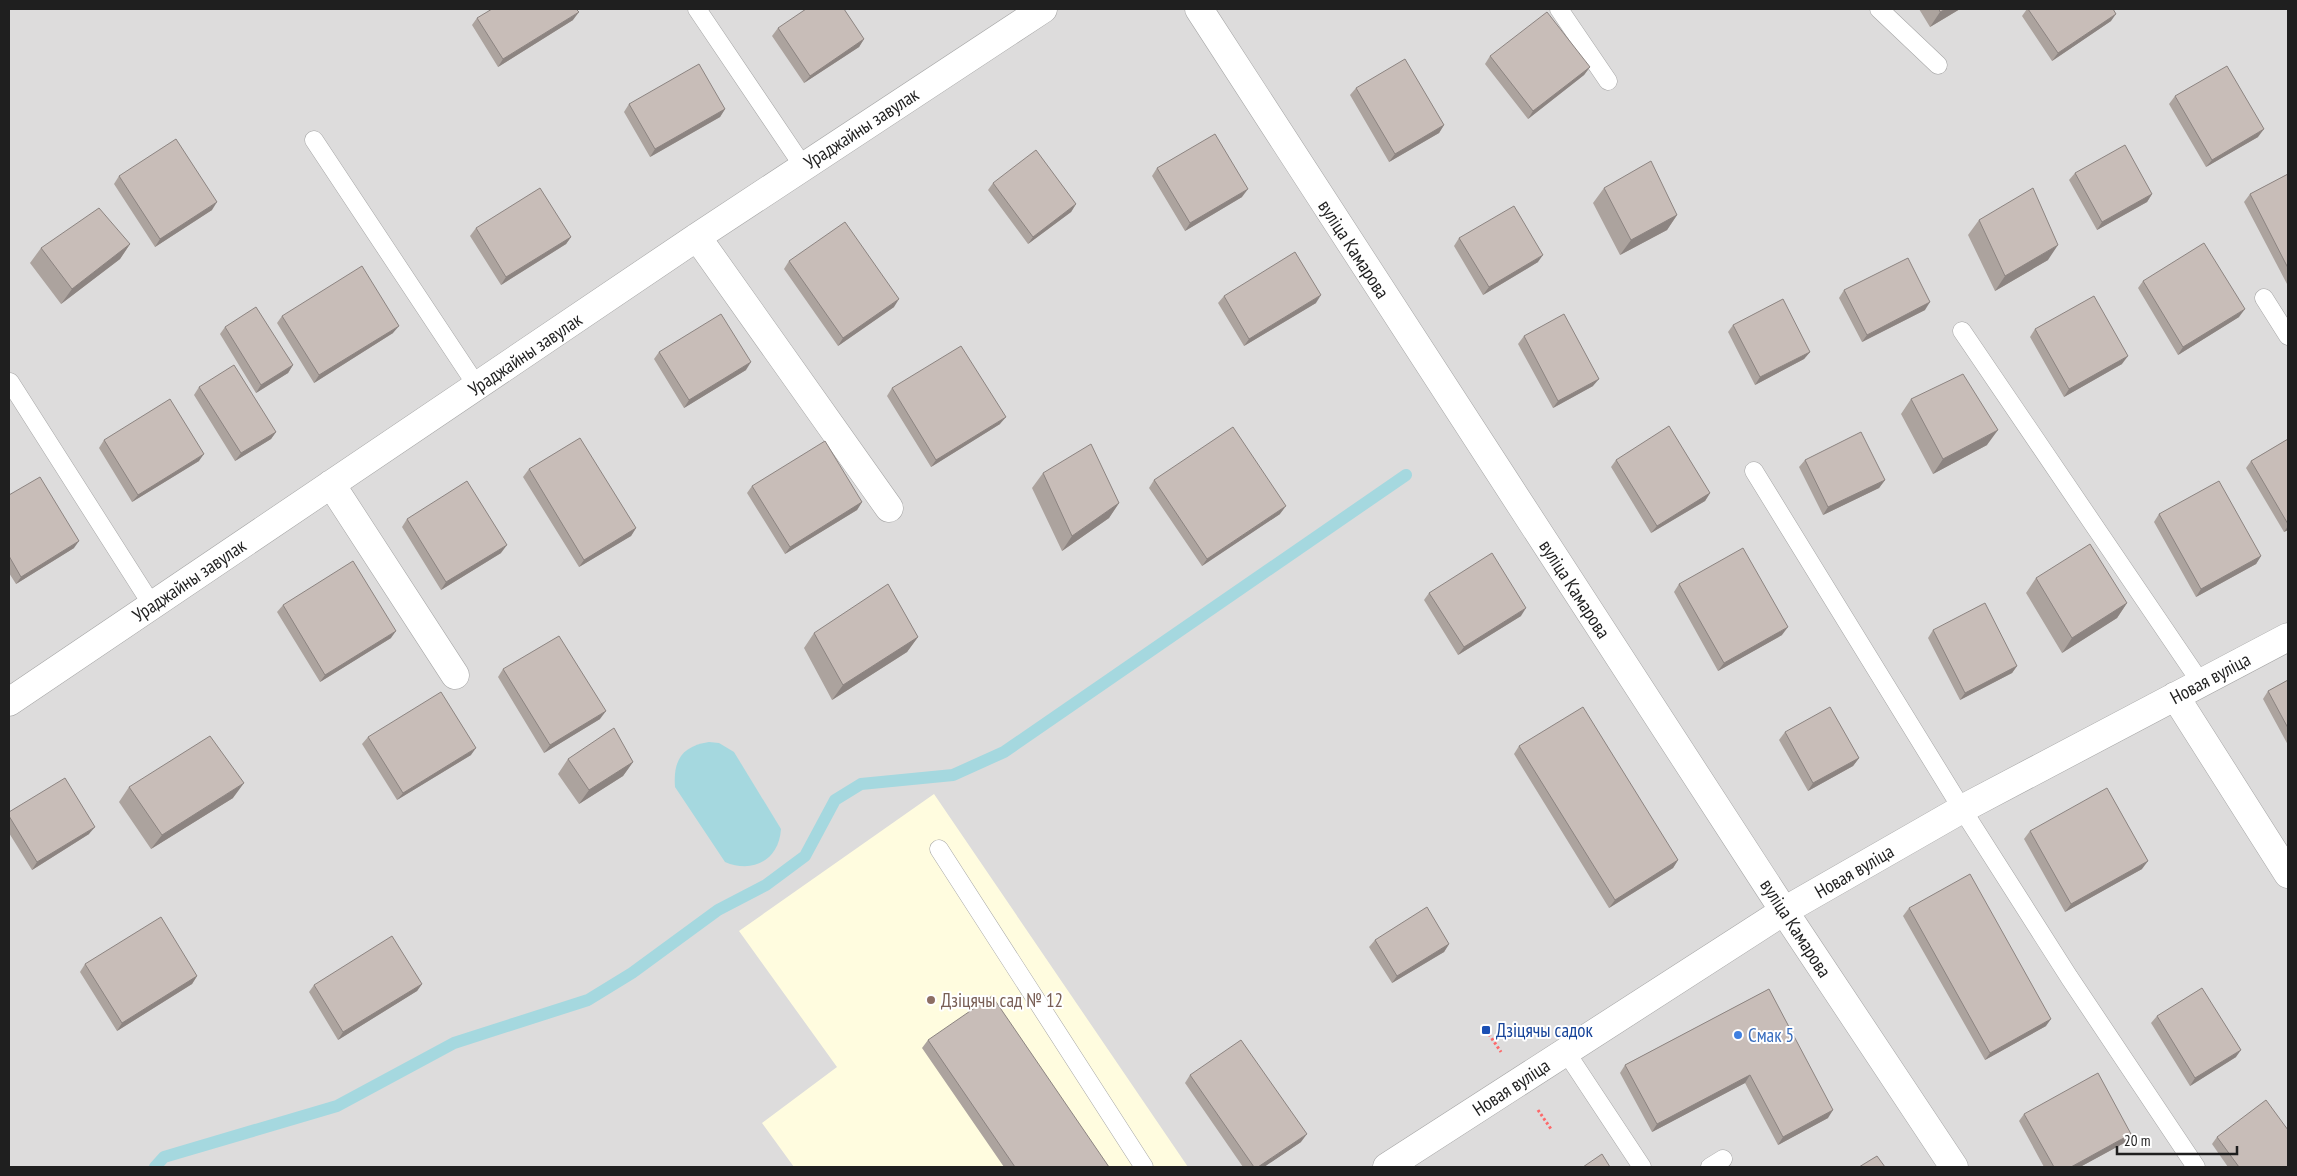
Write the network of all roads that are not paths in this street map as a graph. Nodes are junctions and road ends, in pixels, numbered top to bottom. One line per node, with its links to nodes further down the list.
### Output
1 (697, 9): 9 (lane)
2 (1044, 9): 9 (street, Ураджайны завулак)
3 (1198, 9): 28 (street, вуліца Камарова)
4 (1559, 9): 7 (lane)
5 (1879, 9): 6 (lane)
6 (1938, 65)
7 (1608, 81)
8 (314, 140): 15 (lane)
9 (803, 166): 10 (street, Ураджайны завулак)
10 (698, 237): 15 (street, Ураджайны завулак); 18 (street)
11 (2264, 298): 13 (lane)
12 (1962, 331): 22 (lane)
13 (2288, 336)
14 (10, 382): 19 (lane)
15 (477, 386): 17 (street, Ураджайны завулак)
16 (1754, 472): 25 (lane)
17 (331, 484): 19 (street, Ураджайны завулак); 21 (street)
18 (889, 508)
19 (152, 605): 24 (street, Ураджайны завулак)
20 (2288, 637): 22 (street, Новая вуліца)
21 (455, 675)
22 (2201, 683): 23 (street, Новая вуліца)
23 (2175, 696): 25 (street, Новая вуліца); 27 (street)
24 (9, 702)
25 (1962, 809): 28 (street, Новая вуліца); 34 (lane)
26 (939, 848): 30 (lane)
27 (2288, 874)
28 (1784, 911): 29 (street, Новая вуліца); 33 (street, вуліца Камарова)
29 (1566, 1052): 31 (street, Новая вуліца); 32 (lane)
30 (1144, 1167)
31 (1387, 1167)
32 (1642, 1167)
33 (1954, 1167)
34 (2196, 1167)

